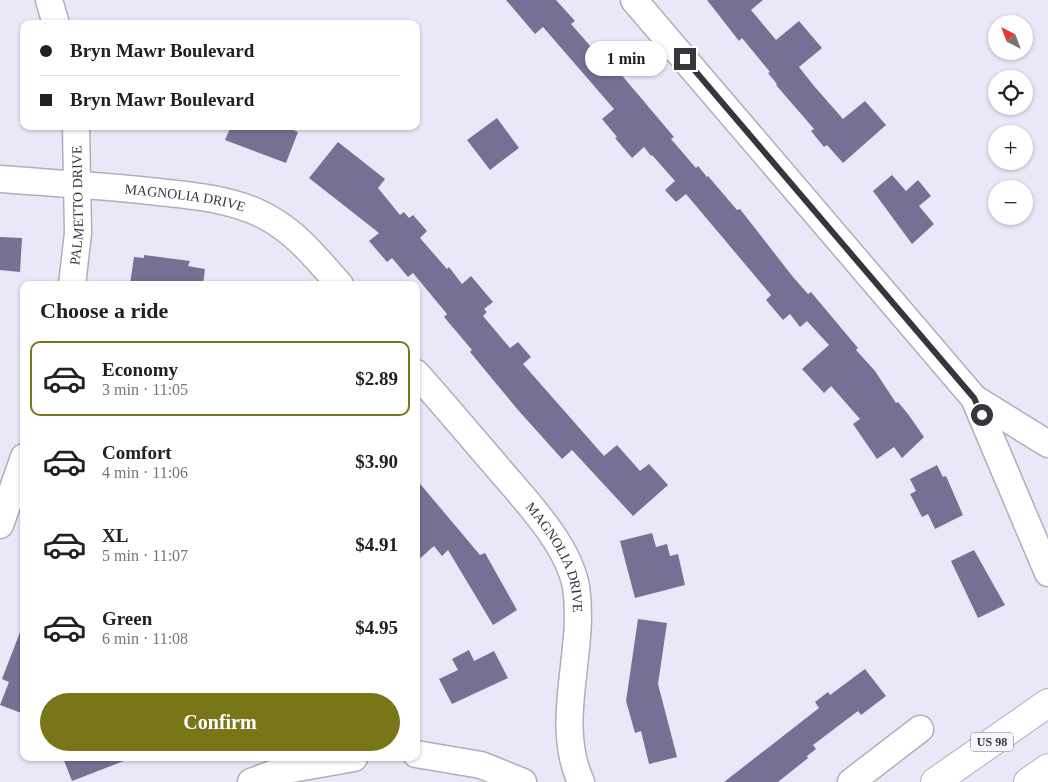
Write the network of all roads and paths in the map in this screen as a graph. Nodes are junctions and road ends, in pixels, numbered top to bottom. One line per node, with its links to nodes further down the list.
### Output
1 (49, 0): 3 (street)
2 (634, 0): 10 (street)
3 (55, 20)
4 (76, 130): 6 (street, PALMETTO DRIVE)
5 (0, 179): 6 (street, MAGNOLIA DRIVE)
6 (77, 185): 7 (street, PALMETTO DRIVE); 8 (street, MAGNOLIA DRIVE)
7 (72, 281)
8 (336, 281)
9 (420, 378): 22 (street, MAGNOLIA DRIVE)
10 (974, 398): 11 (street); 14 (street)
11 (1048, 444)
12 (20, 469): 13 (street)
13 (0, 525)
14 (1048, 573)
15 (1048, 703): 24 (highway, US 98)
16 (920, 729): 23 (street)
17 (420, 755): 21 (street)
18 (337, 761): 20 (street)
19 (1048, 768): 25 (highway)
20 (250, 782)
21 (522, 782)
22 (581, 782)
23 (851, 782)
24 (935, 782)
25 (1028, 782)

